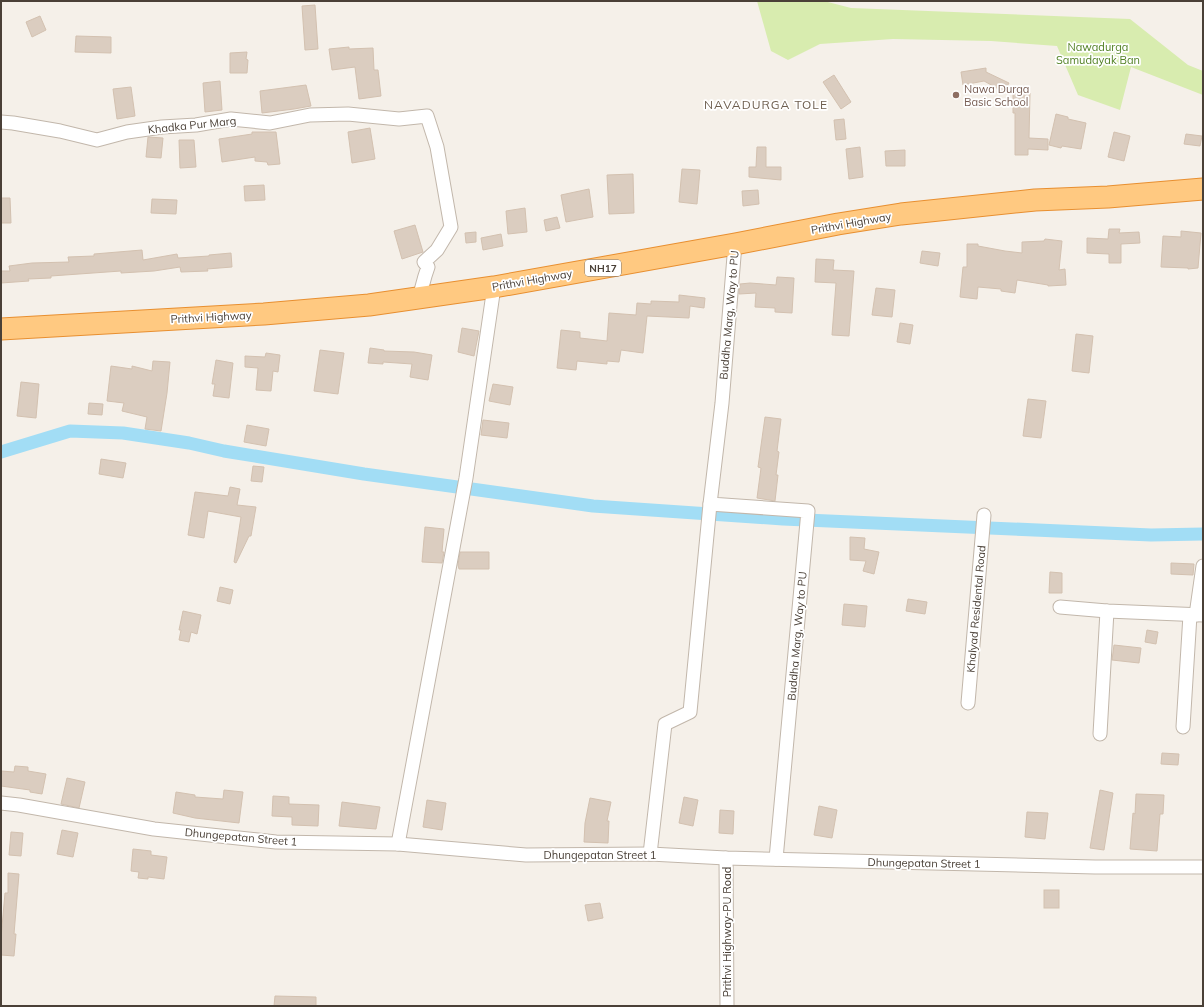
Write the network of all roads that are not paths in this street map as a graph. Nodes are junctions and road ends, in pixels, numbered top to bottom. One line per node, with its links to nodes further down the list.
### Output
1 (1, 122): 5 (street, Khadka Pur Marg)
2 (1203, 188): 3 (highway, Prithvi Highway / NH17)
3 (735, 244): 4 (highway, Prithvi Highway / NH17); 7 (street, Buddha Marg, Way to PU)
4 (494, 287): 5 (highway, Prithvi Highway / NH17); 17 (street)
5 (419, 298): 6 (highway, Prithvi Highway / NH17)
6 (1, 329)
7 (710, 504): 18 (street, Buddha Marg, Way to PU); 20 (street, Buddha Marg, Way to PU)
8 (984, 515): 13 (street, Khalyad Residental Road)
9 (1203, 566): 12 (street)
10 (1060, 607): 11 (street)
11 (1107, 611): 12 (street); 15 (street)
12 (1196, 615): 14 (street)
13 (968, 703)
14 (1183, 727)
15 (1100, 734)
16 (1, 803): 17 (street, Dhungepatan Street 1)
17 (398, 844): 18 (street, Dhungepatan Street 1)
18 (650, 854): 19 (street, Dhungepatan Street 1)
19 (726, 858): 20 (street, Dhungepatan Street 1); 22 (street, Prithvi Highway-PU Road)
20 (776, 859): 21 (street, Dhungepatan Street 1)
21 (1203, 867)
22 (727, 1006)

